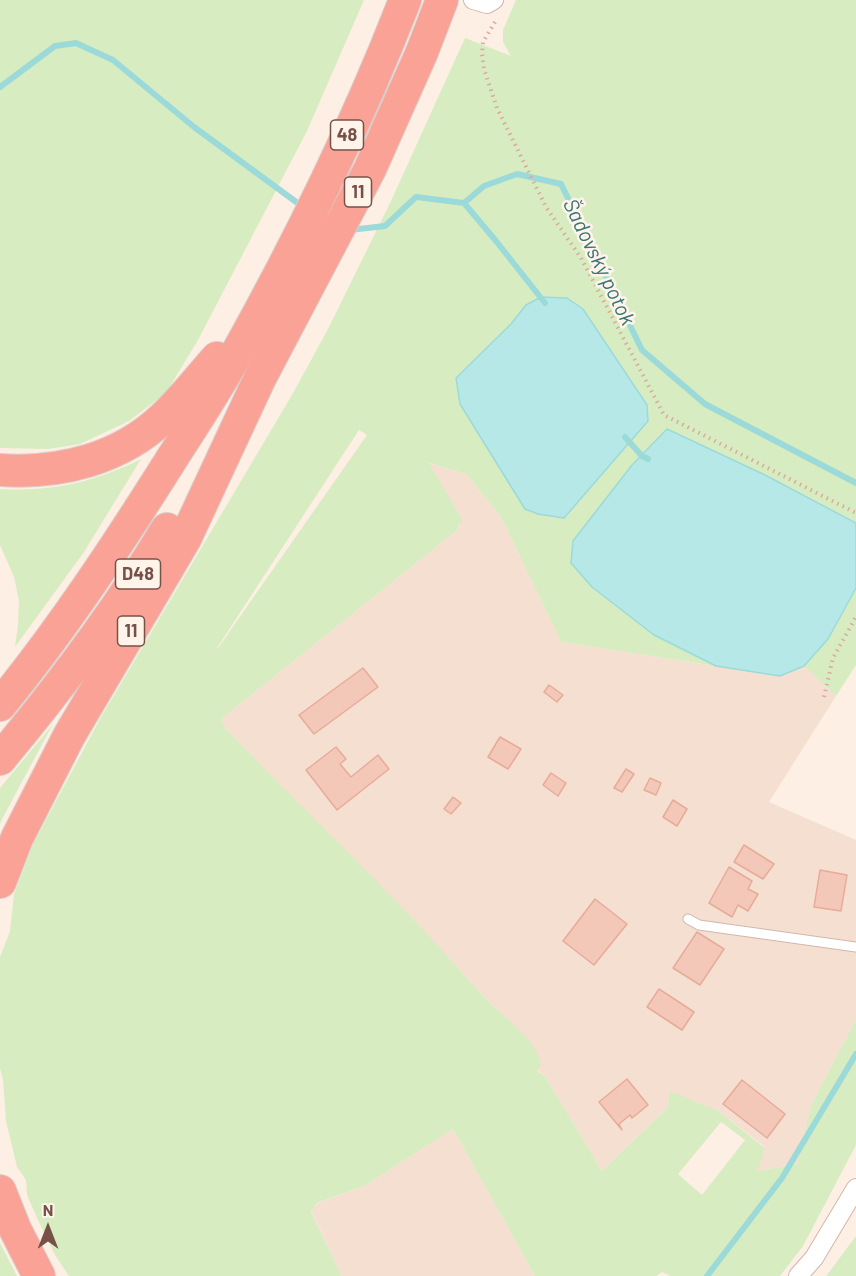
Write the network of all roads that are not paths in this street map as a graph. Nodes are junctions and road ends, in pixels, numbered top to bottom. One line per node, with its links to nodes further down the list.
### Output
1 (405, 0): 5 (highway, 48)
2 (441, 0): 6 (highway, 11)
3 (473, 0): 4 (street)
4 (496, 8)
5 (226, 358): 7 (highway); 8 (highway, D48)
6 (260, 378): 9 (highway, D48); 10 (highway, 11)
7 (0, 470)
8 (0, 705)
9 (0, 759)
10 (0, 882)
11 (688, 919): 12 (lane)
12 (856, 947)
13 (856, 1188): 16 (street)
14 (0, 1191): 15 (highway)
15 (39, 1276)
16 (798, 1276)

